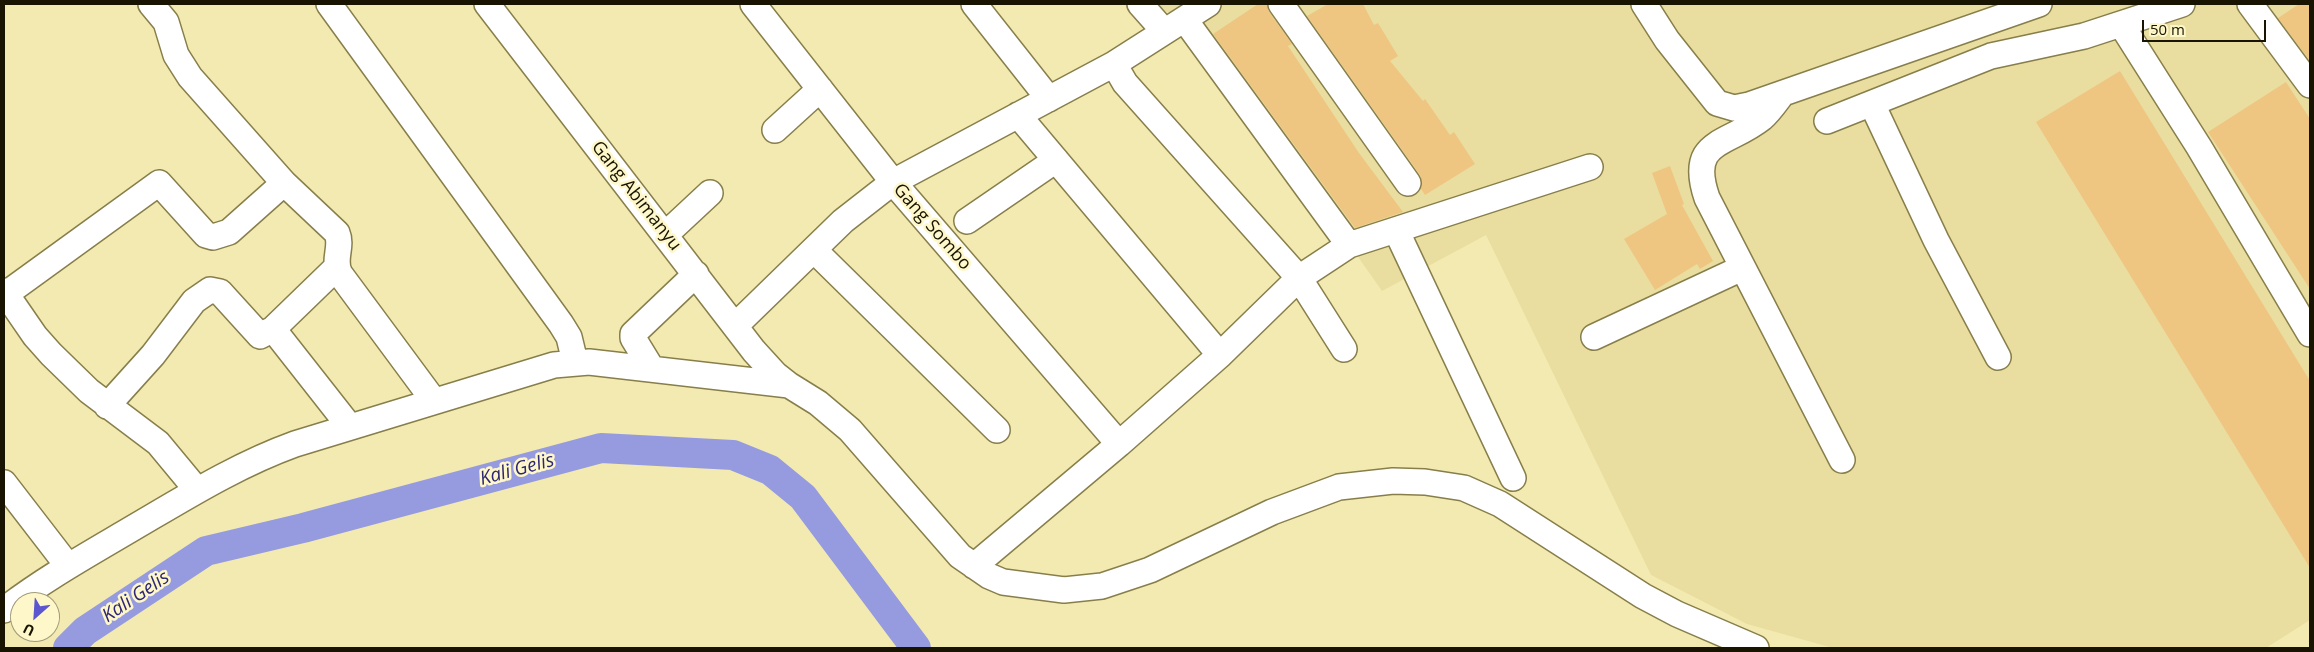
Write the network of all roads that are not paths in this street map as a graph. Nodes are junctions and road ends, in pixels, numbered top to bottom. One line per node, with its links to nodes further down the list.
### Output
1 (151, 4): 26 (street)
2 (329, 4): 47 (street)
3 (487, 4): 32 (street, Gang Abimanyu)
4 (974, 4): 19 (street)
5 (1140, 4): 14 (street)
6 (1208, 4): 14 (street)
7 (1281, 4): 28 (street)
8 (1644, 4): 18 (street)
9 (2039, 4): 18 (street)
10 (2182, 4): 13 (street)
11 (2250, 4): 16 (street)
12 (761, 7): 17 (street, Gang Sombo)
13 (2121, 24): 20 (street); 42 (street)
14 (1174, 25): 15 (street); 33 (street)
15 (1114, 64): 19 (street); 38 (street)
16 (2310, 84)
17 (820, 89): 23 (street); 27 (street, Gang Sombo)
18 (1784, 92): 36 (street)
19 (1048, 99): 21 (street)
20 (1872, 104): 22 (street); 46 (street)
21 (1018, 116): 24 (street); 27 (street)
22 (1827, 121)
23 (775, 130)
24 (1056, 160): 30 (street); 45 (street)
25 (1590, 167): 31 (street)
26 (284, 182): 35 (street); 39 (street)
27 (893, 182): 34 (street); 54 (street, Gang Sombo)
28 (1408, 183)
29 (710, 193): 32 (street)
30 (967, 222)
31 (1396, 230): 33 (street); 56 (street)
32 (666, 234): 37 (street, Gang Abimanyu)
33 (1349, 245): 38 (street)
34 (814, 250): 40 (street); 53 (street)
35 (336, 268): 41 (street); 50 (street)
36 (1742, 268): 43 (street); 55 (street)
37 (696, 274): 40 (street, Gang Abimanyu); 48 (street)
38 (1299, 278): 44 (street); 45 (street)
39 (5, 292): 51 (street)
40 (735, 326): 49 (street, Gang Abimanyu)
41 (273, 329): 51 (street); 52 (street)
42 (2310, 334)
43 (1594, 338)
44 (1344, 349)
45 (1220, 355): 54 (street)
46 (1998, 357)
47 (575, 362): 48 (street); 50 (street)
48 (652, 369): 49 (street)
49 (789, 385): 60 (street, Gang Abimanyu)
50 (434, 401): 52 (street)
51 (107, 406): 58 (street)
52 (350, 427): 58 (street)
53 (997, 430)
54 (1119, 444): 60 (street)
55 (1842, 460)
56 (1513, 478)
57 (4, 483): 59 (street)
58 (197, 490): 59 (street)
59 (68, 566): 61 (street)
60 (974, 566): 62 (street, Gang Abimanyu)
61 (4, 610)
62 (1756, 648)

